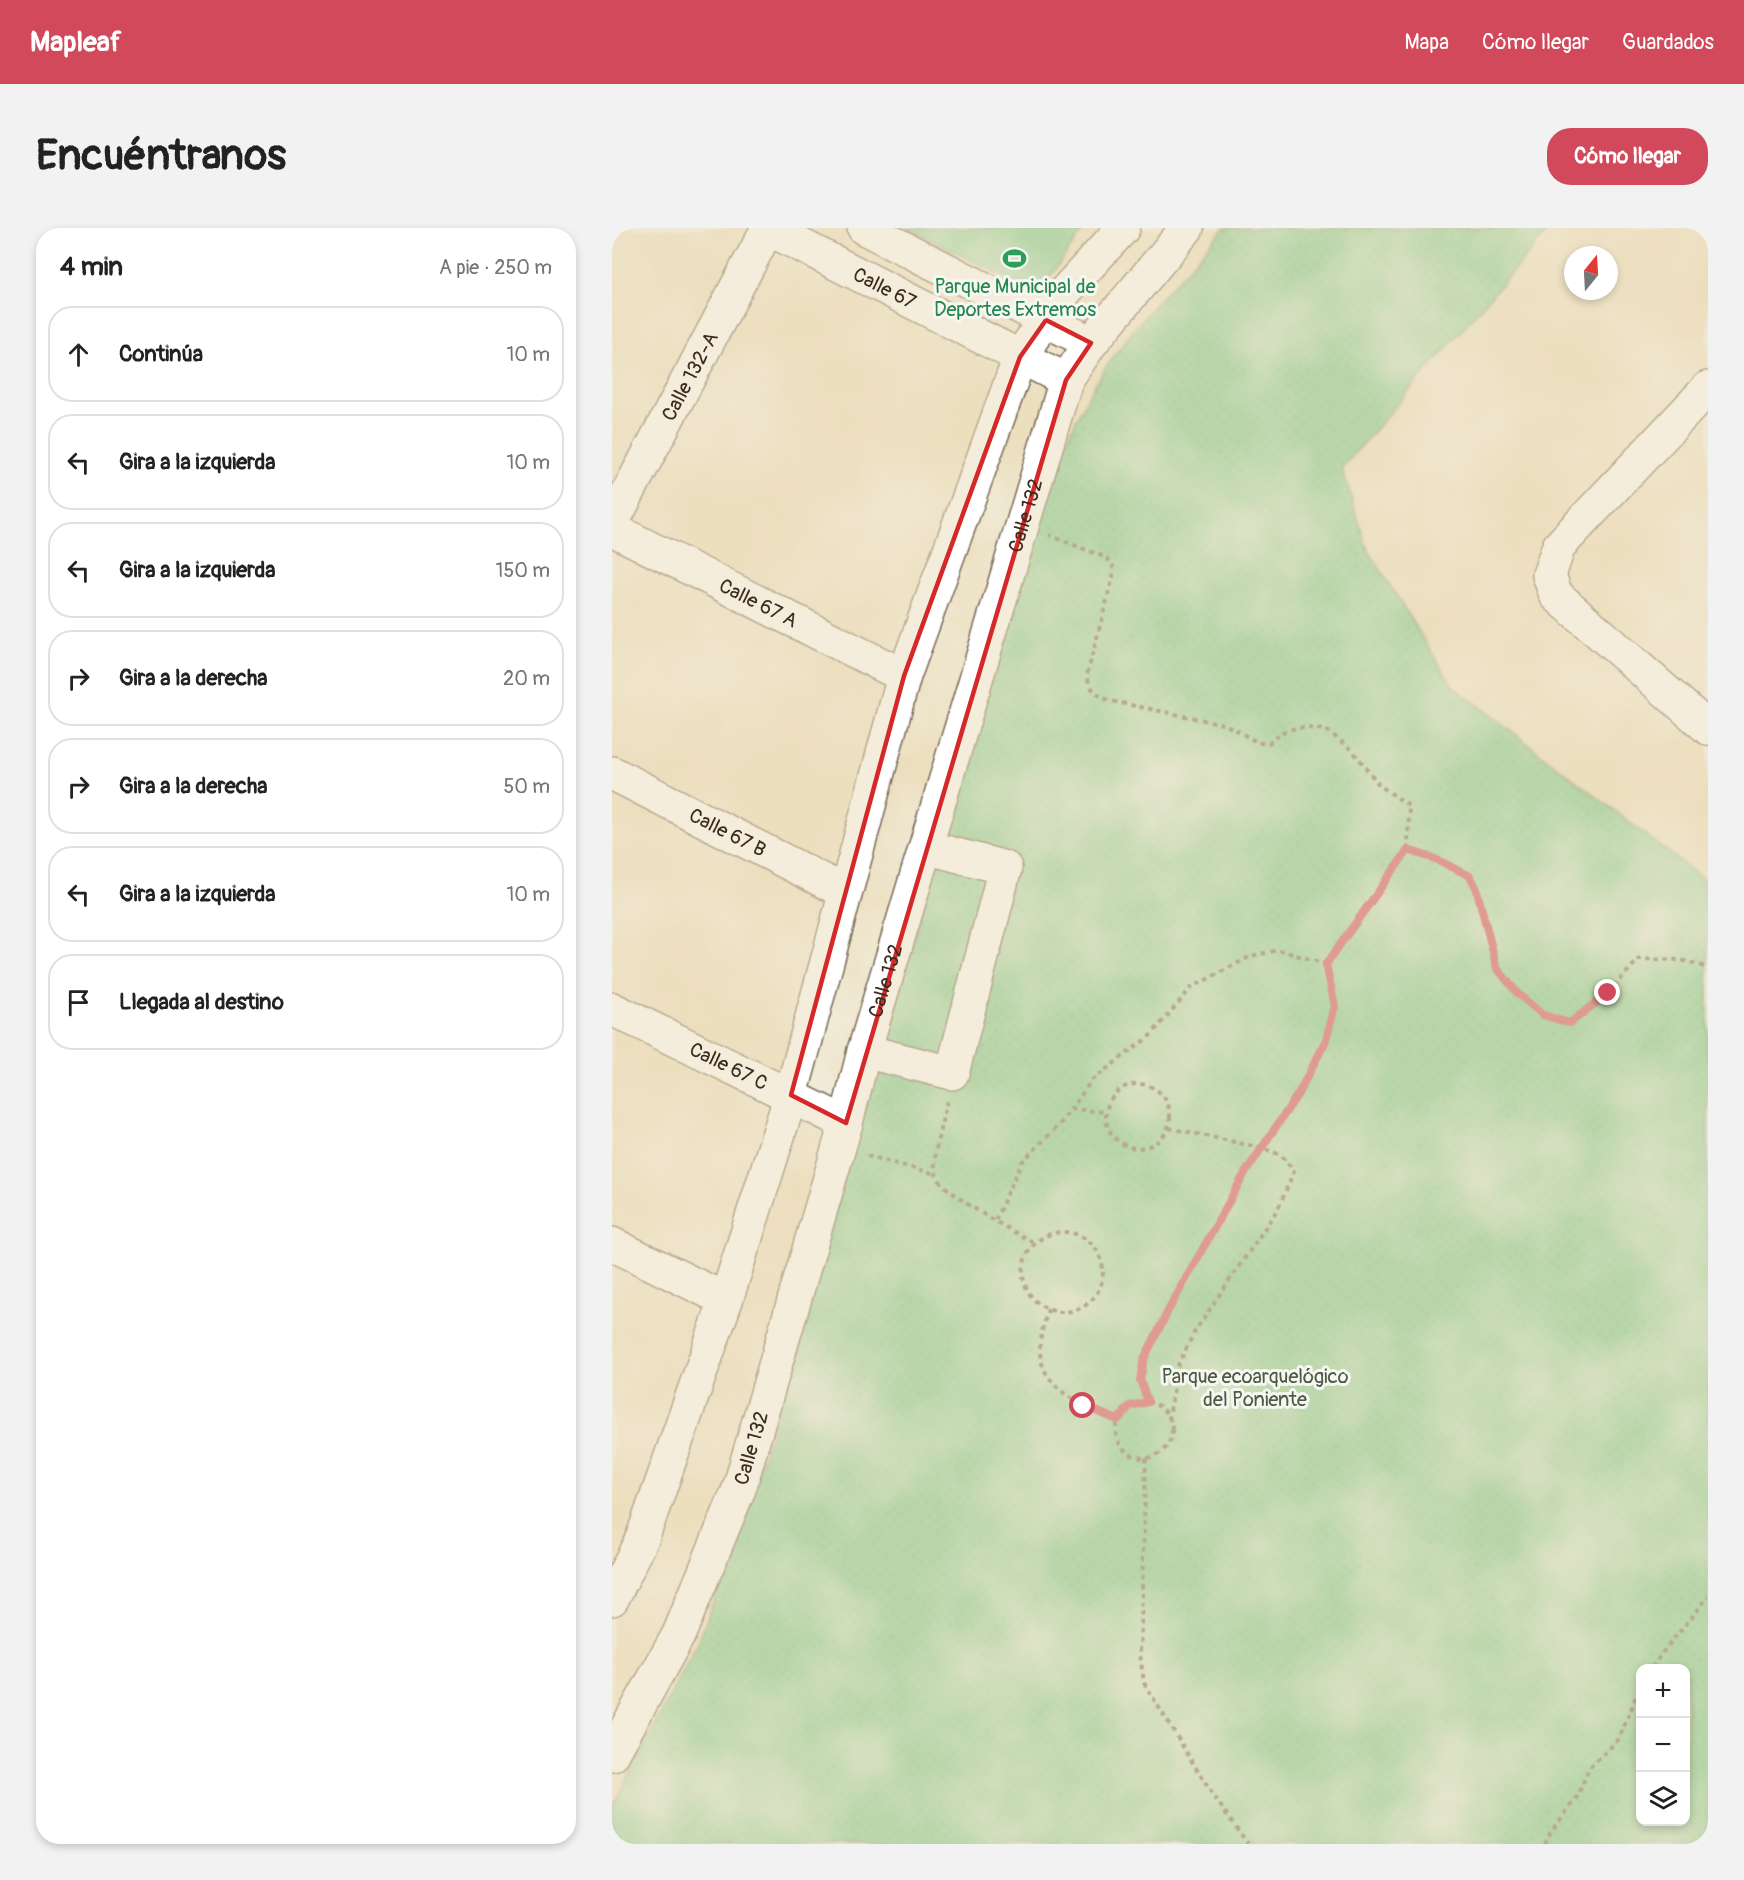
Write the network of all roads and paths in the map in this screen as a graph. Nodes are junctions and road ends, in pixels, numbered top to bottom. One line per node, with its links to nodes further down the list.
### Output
1 (767, 228): 7 (street, Calle 67); 10 (street, Calle 132-A)
2 (864, 228): 5 (street)
3 (1123, 228): 5 (street)
4 (1187, 228): 6 (street, Calle 132)
5 (1046, 320): 6 (street); 7 (street)
6 (1091, 342): 8 (street, Calle 132)
7 (1020, 357): 8 (street, Calle 67); 13 (street)
8 (1066, 380): 16 (street, Calle 132)
9 (1708, 388): 14 (street)
10 (612, 523)
11 (612, 529): 13 (street, Calle 67 A)
12 (1046, 534): 17 (path)
13 (904, 676): 18 (street)
14 (1708, 728)
15 (612, 773): 18 (street, Calle 67 B)
16 (926, 847): 22 (street, Calle 132); 23 (street)
17 (1408, 850): 19 (path); 20 (path)
18 (845, 892): 24 (street)
19 (1326, 964): 25 (path); 29 (path)
20 (1708, 968)
21 (612, 1009): 24 (street, Calle 67 C)
22 (864, 1051): 23 (street); 28 (street, Calle 132)
23 (952, 1073): 30 (path)
24 (791, 1095): 28 (street, Calle 67 C); 34 (street)
25 (1071, 1109): 26 (path); 31 (path)
26 (1106, 1112): 27 (path); 27 (path)
27 (1168, 1128): 29 (path)
28 (842, 1135): 30 (path); 44 (street, Calle 132)
29 (1262, 1148): 36 (path); 37 (path)
30 (936, 1174): 31 (path)
31 (994, 1220): 33 (path)
32 (612, 1244): 34 (street)
33 (1034, 1244): 35 (path); 35 (path)
34 (726, 1300): 41 (street)
35 (1048, 1309): 38 (path)
36 (1148, 1402): 37 (path); 38 (path)
37 (1169, 1418): 39 (path)
38 (1118, 1420): 39 (path)
39 (1146, 1458): 45 (path)
40 (1708, 1596): 42 (path)
41 (612, 1599)
42 (1654, 1664)
43 (1636, 1699): 46 (path)
44 (612, 1755)
45 (1248, 1844)
46 (1545, 1844)

